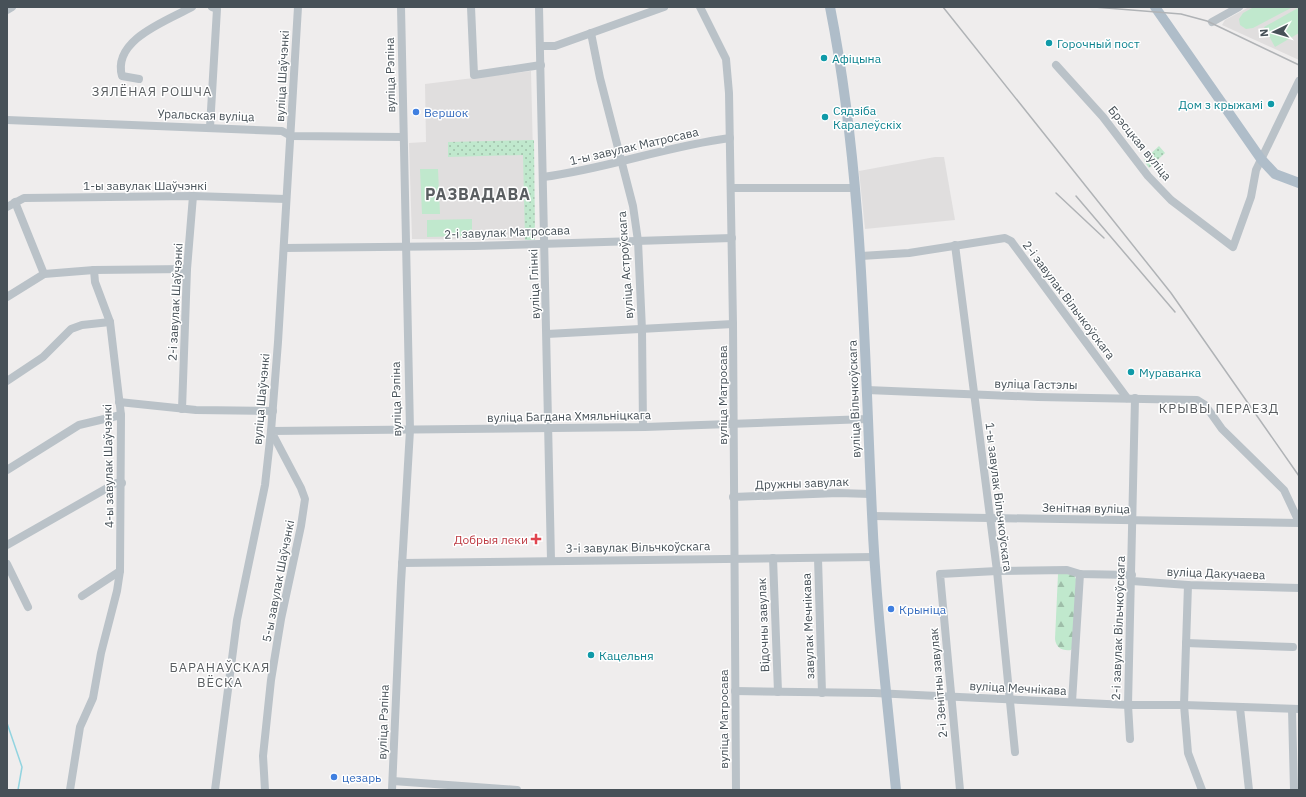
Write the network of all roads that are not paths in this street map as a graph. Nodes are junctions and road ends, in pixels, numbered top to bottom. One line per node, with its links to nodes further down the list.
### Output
1 (12, 7): 13 (street)
2 (192, 7): 19 (street)
3 (212, 7): 22 (street)
4 (298, 7): 23 (street, вуліца Шаўчэнкі)
5 (401, 7): 24 (street, вуліца Рэпіна)
6 (471, 7): 17 (street)
7 (539, 7): 16 (street, вуліца Глінкі)
8 (664, 7): 15 (street)
9 (700, 7): 25 (street, вуліца Матросава)
10 (830, 7): 31 (main road, вуліца Вільчкоўскага)
11 (1155, 7): 26 (main road)
12 (1239, 7): 14 (street)
13 (7, 10)
14 (1212, 22)
15 (591, 33): 16 (street); 27 (street, вуліца Астроўскага)
16 (540, 46): 17 (street, вуліца Глінкі)
17 (541, 65): 28 (street, вуліца Глінкі)
18 (1056, 65): 26 (street, Брэсцкая вуліца)
19 (139, 79)
20 (1299, 81): 26 (street)
21 (7, 120): 22 (street, Уральская вуліца)
22 (210, 127): 23 (street, Уральская вуліца)
23 (291, 136): 24 (street, Уральская вуліца); 33 (street, вуліца Шаўчэнкі)
24 (402, 137): 40 (street, вуліца Рэпіна)
25 (730, 138): 27 (street, 1-ы завулак Матросава); 30 (street, вуліца Матросава)
26 (1261, 159): 29 (main road)
27 (621, 162): 28 (street, 1-ы завулак Матросава); 37 (street, вуліца Астроўскага)
28 (543, 177): 38 (street, вуліца Глінкі)
29 (1299, 183)
30 (731, 188): 31 (street); 36 (street, вуліца Матросава)
31 (855, 188): 42 (main road, вуліца Вільчкоўскага)
32 (193, 196): 33 (street, 1-ы завулак Шаўчэнкі); 34 (street, 1-ы завулак Шаўчэнкі); 43 (street, 2-і завулак Шаўчэнкі)
33 (286, 199): 41 (street, вуліца Шаўчэнкі)
34 (15, 202): 35 (street, 1-ы завулак Шаўчэнкі); 45 (street)
35 (7, 207)
36 (732, 238): 37 (street, 2-і завулак Матросава); 48 (street, вуліца Матросава)
37 (638, 240): 38 (street, 2-і завулак Матросава); 49 (street, вуліца Астроўскага)
38 (544, 243): 40 (street, 2-і завулак Матросава); 50 (street, вуліца Глінкі)
39 (955, 245): 42 (street, 2-і завулак Вільчкоўскага); 53 (street, 1-ы завулак Вільчкоўскага); 54 (street, 2-і завулак Вільчкоўскага)
40 (405, 246): 41 (street, 2-і завулак Матросава); 63 (street, вуліца Рэпіна)
41 (284, 248): 57 (street, вуліца Шаўчэнкі)
42 (861, 256): 52 (main road, вуліца Вільчкоўскага)
43 (187, 269): 44 (street); 56 (street, 2-і завулак Шаўчэнкі)
44 (94, 270): 45 (street); 47 (street, 4-ы завулак Шаўчэнкі)
45 (44, 274): 46 (street)
46 (7, 297)
47 (110, 322): 51 (street); 55 (street, 4-ы завулак Шаўчэнкі)
48 (733, 324): 49 (street); 60 (street, вуліца Матросава)
49 (642, 330): 50 (street); 61 (street, вуліца Астроўскага)
50 (547, 334): 62 (street, вуліца Глінкі)
51 (7, 381)
52 (867, 390): 53 (street, вуліца Гастэлы); 59 (main road, вуліца Вільчкоўскага)
53 (974, 395): 54 (street, вуліца Гастэлы); 70 (street, 1-ы завулак Вільчкоўскага)
54 (1131, 398): 71 (street, 2-і завулак Вільчкоўскага); 72 (street, вуліца Гастэлы)
55 (119, 402): 56 (street); 58 (street, 4-ы завулак Шаўчэнкі)
56 (182, 409): 57 (street)
57 (273, 411): 64 (street, вуліца Шаўчэнкі)
58 (121, 415): 65 (street); 66 (street, 4-ы завулак Шаўчэнкі)
59 (868, 419): 60 (street, вуліца Багдана Хмяльніцкага); 67 (main road, вуліца Вільчкоўскага)
60 (734, 425): 61 (street, вуліца Багдана Хмяльніцкага); 68 (street, вуліца Матросава)
61 (643, 427): 62 (street, вуліца Багдана Хмяльніцкага)
62 (548, 428): 63 (street, вуліца Багдана Хмяльніцкага); 78 (street, вуліца Глінкі)
63 (410, 430): 64 (street, вуліца Багдана Хмяльніцкага); 79 (street, вуліца Рэпіна)
64 (271, 431): 108 (street, вуліца Шаўчэнкі); 109 (street, 5-ы завулак Шаўчэнкі)
65 (7, 470)
66 (122, 483): 73 (street); 82 (street, 4-ы завулак Шаўчэнкі)
67 (871, 494): 68 (street, Дружны завулак); 69 (main road, вуліца Вільчкоўскага)
68 (733, 497): 75 (street, вуліца Матросава)
69 (872, 516): 70 (street, Зенітная вуліца); 74 (main road, вуліца Вільчкоўскага)
70 (990, 518): 71 (street, Зенітная вуліца); 81 (street, 1-ы завулак Вільчкоўскага)
71 (1133, 520): 72 (street, Зенітная вуліца); 85 (street, 2-і завулак Вільчкоўскага)
72 (1299, 522)
73 (7, 544)
74 (874, 557): 77 (street, 3-і завулак Вільчкоўскага); 95 (main road, вуліца Вільчкоўскага)
75 (734, 558): 76 (street, 3-і завулак Вільчкоўскага); 78 (street, 3-і завулак Вільчкоўскага); 92 (street, вуліца Матросава)
76 (773, 558): 77 (street, 3-і завулак Вільчкоўскага); 93 (street, Відочны завулак)
77 (818, 558): 94 (street, завулак Мечнікава)
78 (551, 560): 79 (street, 3-і завулак Вільчкоўскага)
79 (402, 563): 106 (street, вуліца Рэпіна)
80 (7, 564): 89 (street)
81 (997, 571): 83 (street, вуліца Дакучаева); 84 (street, вуліца Дакучаева); 97 (street, 1-ы завулак Вільчкоўскага)
82 (120, 572): 88 (street); 107 (street, 4-ы завулак Шаўчэнкі)
83 (940, 574): 96 (street, 2-і Зенітны завулак)
84 (1080, 574): 85 (street, вуліца Дакучаева); 98 (street)
85 (1132, 578): 86 (street, вуліца Дакучаева); 99 (street, 2-і завулак Вільчкоўскага)
86 (1188, 585): 87 (street, вуліца Дакучаева); 90 (street)
87 (1299, 588)
88 (82, 596)
89 (28, 607)
90 (1186, 643): 91 (street); 100 (street)
91 (1293, 647)
92 (735, 691): 93 (street, вуліца Мечнікава); 112 (street, вуліца Матросава)
93 (778, 692): 94 (street, вуліца Мечнікава)
94 (822, 693): 95 (street, вуліца Мечнікава)
95 (887, 694): 96 (street, вуліца Мечнікава); 113 (main road, вуліца Вільчкоўскага)
96 (951, 696): 97 (street, вуліца Мечнікава); 114 (street, 2-і Зенітны завулак)
97 (1010, 700): 98 (street, вуліца Мечнікава); 104 (street, 1-ы завулак Вільчкоўскага)
98 (1072, 702): 99 (street, вуліца Мечнікава)
99 (1128, 705): 100 (street, вуліца Мечнікава); 103 (street, 2-і завулак Вільчкоўскага)
100 (1184, 705): 101 (street, вуліца Мечнікава); 115 (street)
101 (1240, 708): 102 (street, вуліца Мечнікава); 116 (street)
102 (1295, 709): 105 (street)
103 (1130, 739)
104 (1015, 752)
105 (1296, 768): 117 (street)
106 (393, 781): 110 (street, вуліца Рэпіна); 111 (street)
107 (70, 790)
108 (215, 790)
109 (265, 790)
110 (392, 790)
111 (516, 790)
112 (736, 790)
113 (896, 790)
114 (960, 790)
115 (1202, 790)
116 (1249, 790)
117 (1294, 790)

